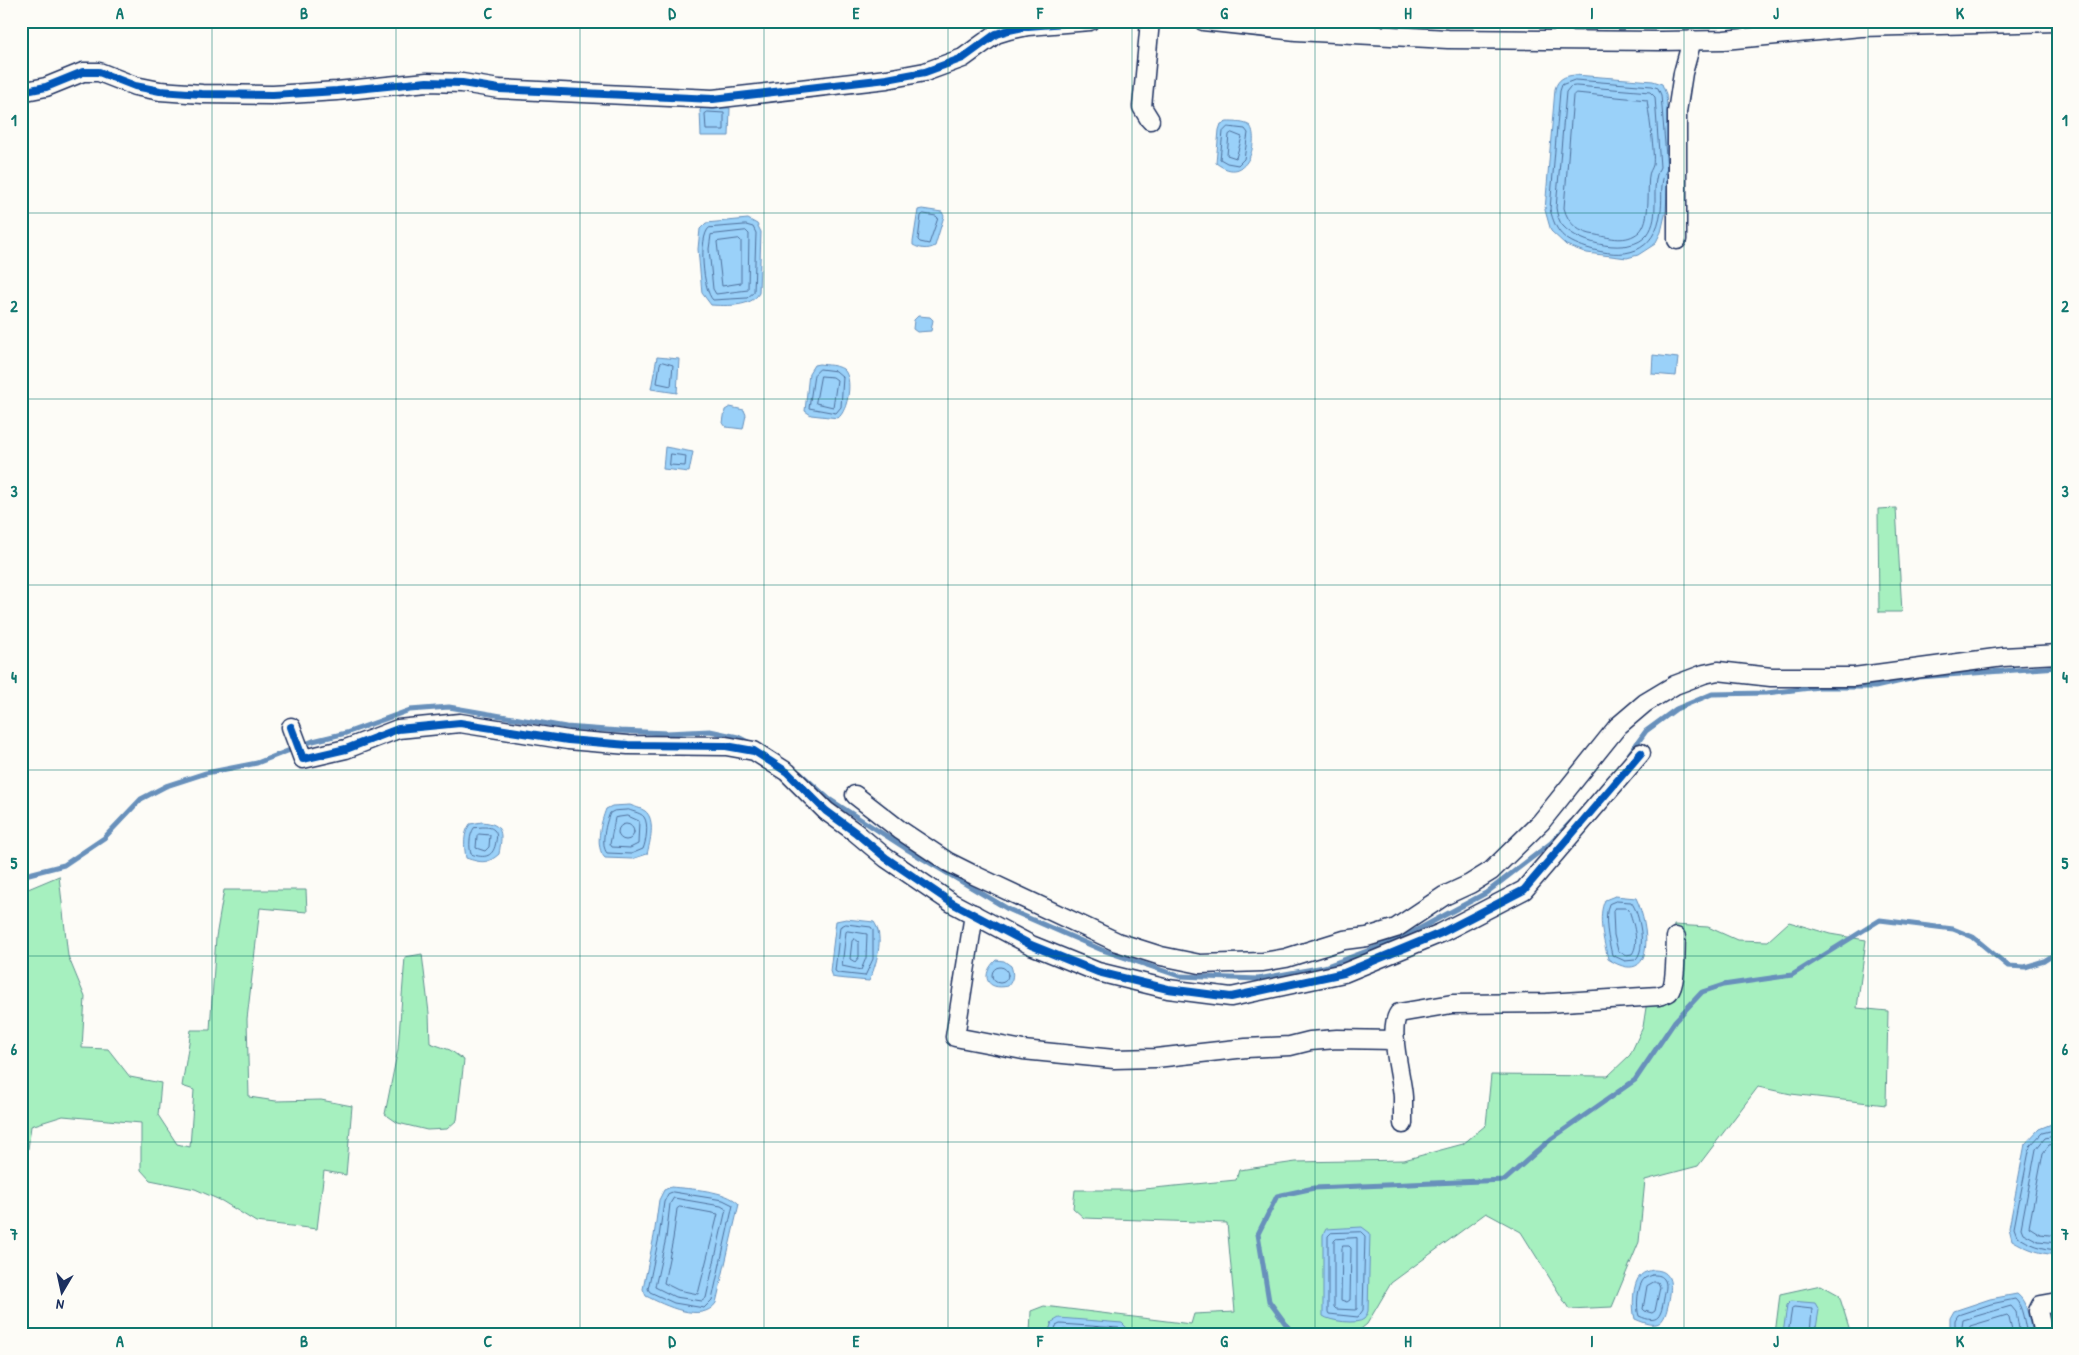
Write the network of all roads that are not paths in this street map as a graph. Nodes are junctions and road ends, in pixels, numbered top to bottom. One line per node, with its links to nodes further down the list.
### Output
1 (1090, 21): 8 (street)
2 (1150, 21): 9 (street)
3 (1203, 21): 5 (street)
4 (2058, 22): 6 (street)
5 (1244, 23): 7 (street)
6 (1822, 26): 7 (street)
7 (1692, 40): 10 (street)
8 (21, 92)
9 (1150, 120)
10 (1677, 240)
11 (2058, 654): 14 (street)
12 (296, 740): 15 (street)
13 (1641, 753): 15 (street)
14 (855, 795)
15 (974, 914): 17 (street)
16 (1676, 937): 17 (street)
17 (1395, 1040): 18 (street)
18 (1403, 1124)
19 (2058, 1302): 20 (street)
20 (2043, 1334)

